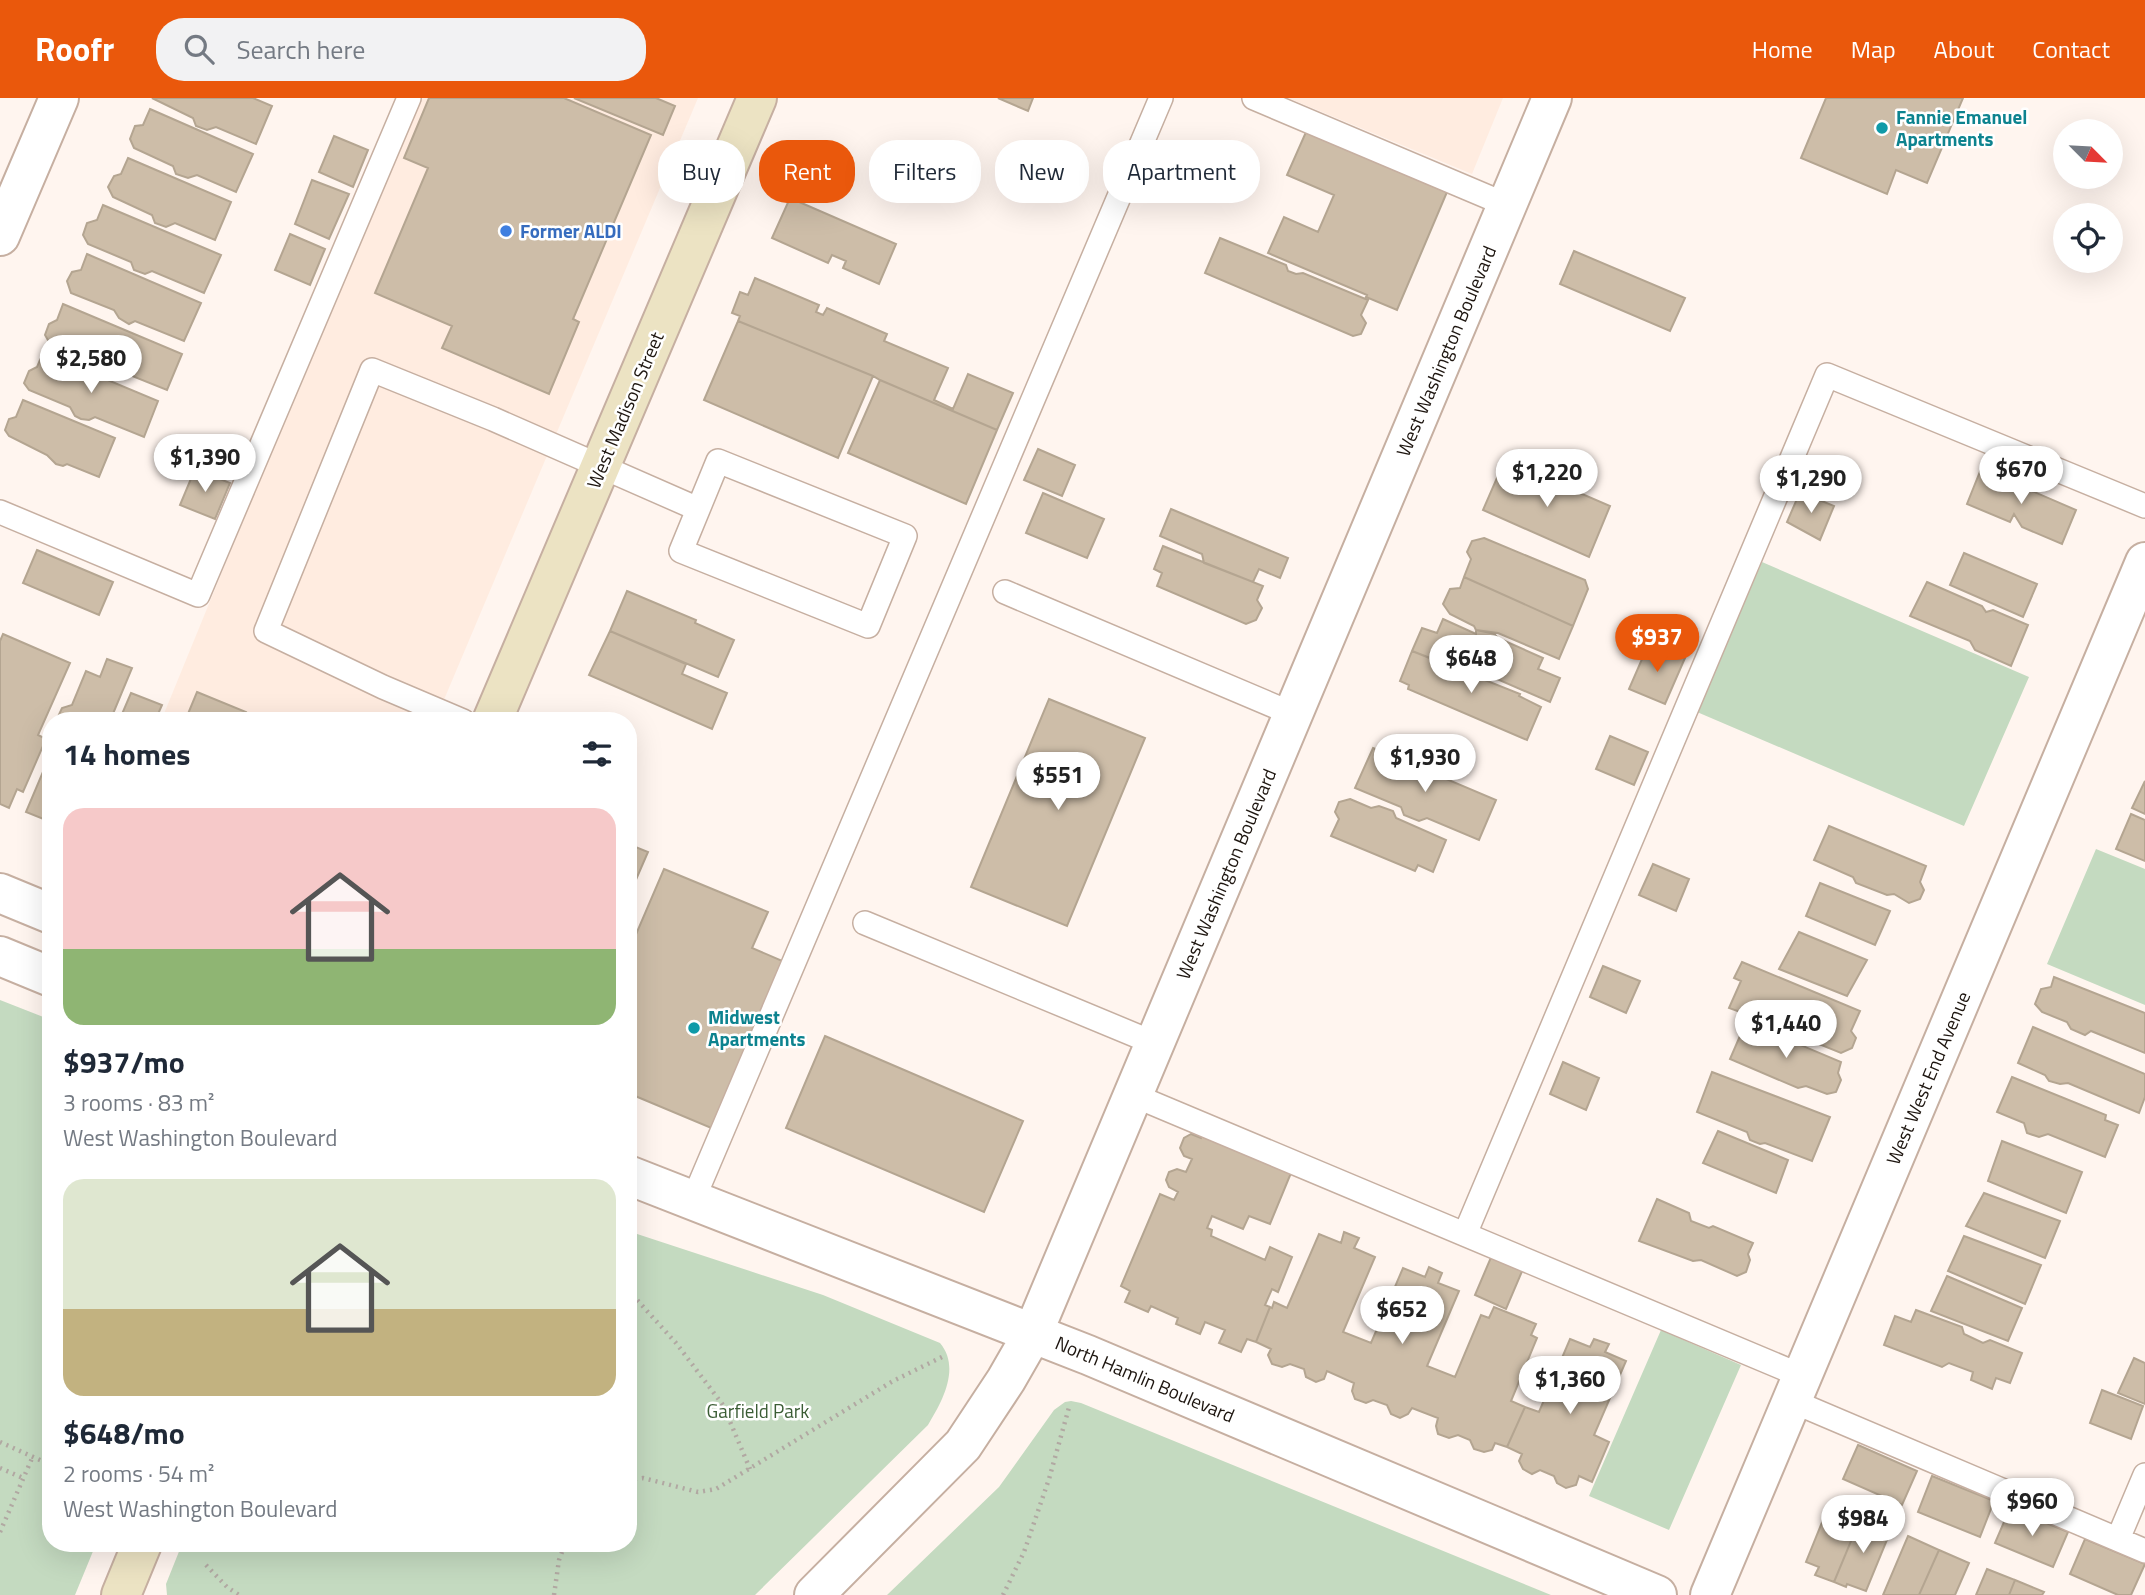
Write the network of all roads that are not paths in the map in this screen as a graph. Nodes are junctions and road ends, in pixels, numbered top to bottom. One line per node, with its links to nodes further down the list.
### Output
1 (59, 98): 8 (street)
2 (409, 98): 12 (lane)
3 (757, 98): 9 (main road, West Madison Street)
4 (1161, 98): 26 (lane)
5 (1254, 98): 7 (lane)
6 (1552, 98): 7 (street, West Washington Boulevard)
7 (1507, 205): 17 (street, West Washington Boulevard)
8 (0, 236)
9 (601, 466): 11 (lane); 15 (lane); 16 (main road, West Madison Street)
10 (2145, 506): 27 (lane)
11 (698, 509): 11 (lane)
12 (0, 512)
13 (2145, 562): 29 (street, West West End Avenue)
14 (1005, 592): 17 (lane)
15 (442, 712)
16 (496, 712)
17 (1293, 714): 23 (street, West Washington Boulevard)
18 (0, 893): 19 (street)
19 (42, 910)
20 (865, 923): 23 (lane)
21 (0, 956): 22 (street)
22 (42, 973)
23 (1154, 1043): 24 (street, West Washington Boulevard)
24 (1133, 1094): 27 (lane); 28 (street, West Washington Boulevard)
25 (637, 1179): 26 (street, North Hamlin Boulevard)
26 (692, 1200): 28 (street, North Hamlin Boulevard)
27 (1465, 1234): 29 (lane)
28 (1033, 1332): 35 (street, West Washington Boulevard); 36 (street, North Hamlin Boulevard)
29 (1797, 1389): 31 (lane); 37 (street, West West End Avenue)
30 (2145, 1475): 31 (lane)
31 (2118, 1539): 32 (lane)
32 (2145, 1551)
33 (139, 1552): 34 (main road)
34 (121, 1595)
35 (814, 1595)
36 (1657, 1595)
37 (1710, 1595)

